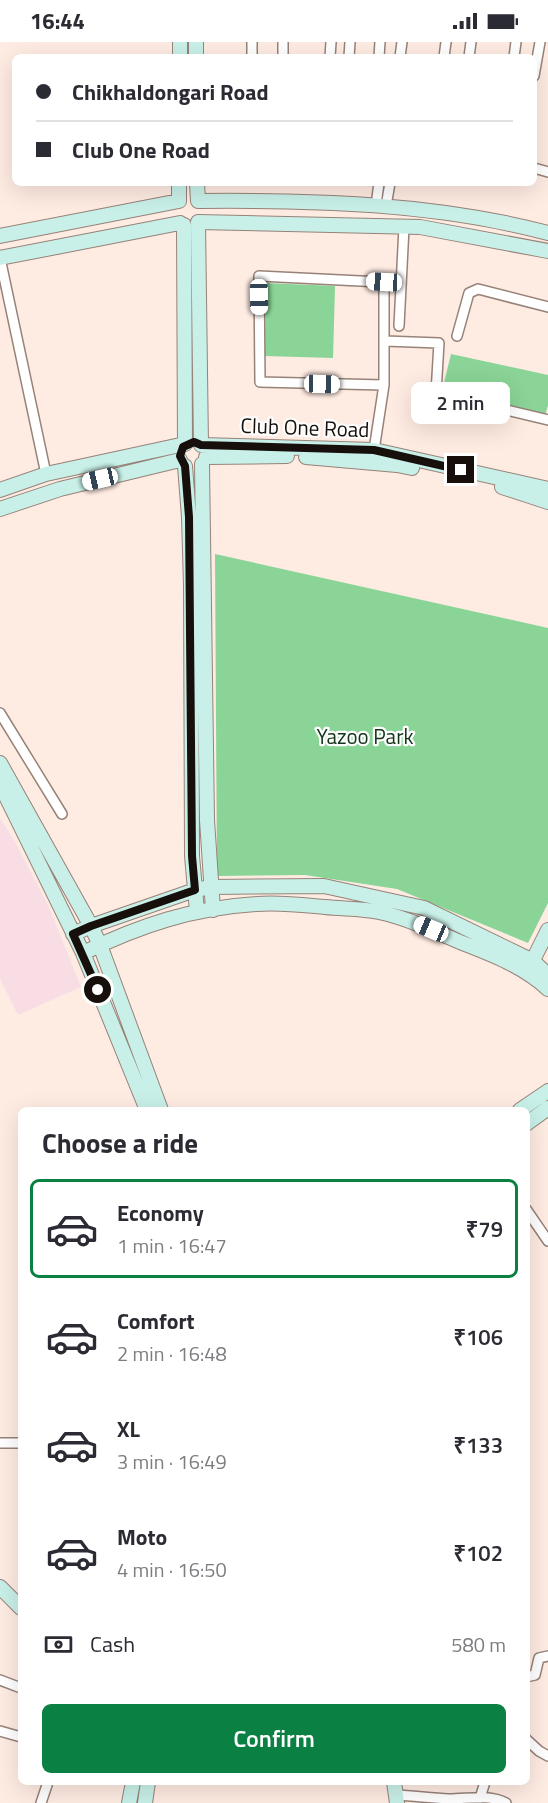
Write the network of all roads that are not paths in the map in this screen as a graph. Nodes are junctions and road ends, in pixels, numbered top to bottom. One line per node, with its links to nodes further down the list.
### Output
1 (540, 42): 2 (street)
2 (537, 59)
3 (179, 186): 7 (street)
4 (197, 186): 8 (street)
5 (378, 186): 9 (street)
6 (389, 186): 9 (street)
7 (178, 201): 8 (street); 11 (street); 14 (street)
8 (198, 201): 9 (street); 10 (street)
9 (381, 206): 13 (street)
10 (198, 222): 11 (street); 12 (street); 27 (street)
11 (182, 224): 16 (street); 25 (street)
12 (404, 227): 15 (street); 18 (street)
13 (548, 233)
14 (0, 236)
15 (548, 251)
16 (0, 258): 29 (street)
17 (384, 282): 18 (street); 22 (street); 23 (street)
18 (401, 283): 20 (street)
19 (548, 307): 21 (street)
20 (399, 326)
21 (456, 336)
22 (385, 341): 23 (street); 24 (street)
23 (384, 385): 26 (street)
24 (548, 420)
25 (185, 444): 27 (street, Club One Road); 28 (street); 29 (street, Club One Road)
26 (374, 450): 27 (street, Club One Road); 30 (street, Club One Road)
27 (203, 455): 28 (street, Club One Road); 32 (street, Club One Road); 38 (street)
28 (183, 463): 33 (street, Club One Road); 39 (street)
29 (46, 474): 31 (street, Club One Road)
30 (548, 489)
31 (0, 490)
32 (548, 502)
33 (0, 509)
34 (0, 713): 37 (street)
35 (0, 763): 42 (street)
36 (0, 784): 44 (street)
37 (62, 814)
38 (211, 887): 39 (street); 40 (street); 47 (street)
39 (195, 890): 41 (street); 42 (street)
40 (213, 910): 41 (street); 47 (street)
41 (197, 911): 45 (street)
42 (91, 926): 44 (street); 45 (street)
43 (548, 930): 47 (street)
44 (73, 934): 46 (street)
45 (100, 945): 46 (street); 51 (street)
46 (83, 953): 50 (street)
47 (530, 967): 48 (street)
48 (546, 976)
49 (548, 1091): 52 (street)
50 (146, 1107)
51 (160, 1107)
52 (524, 1107)
53 (548, 1108): 54 (street)
54 (530, 1121)
55 (530, 1215): 56 (street)
56 (548, 1241)
57 (0, 1443): 58 (street)
58 (18, 1443)
59 (0, 1587): 60 (street)
60 (18, 1605)
61 (548, 1656): 62 (street)
62 (530, 1676)
63 (0, 1680): 64 (street)
64 (18, 1687)
65 (0, 1731): 66 (street)
66 (18, 1736)
67 (530, 1743): 68 (street)
68 (548, 1756)
69 (47, 1785): 75 (street)
70 (132, 1785): 76 (street)
71 (148, 1785): 77 (street)
72 (484, 1785): 74 (street)
73 (396, 1793): 74 (street)
74 (480, 1798): 78 (street)
75 (41, 1803)
76 (129, 1803)
77 (146, 1803)
78 (506, 1803)

